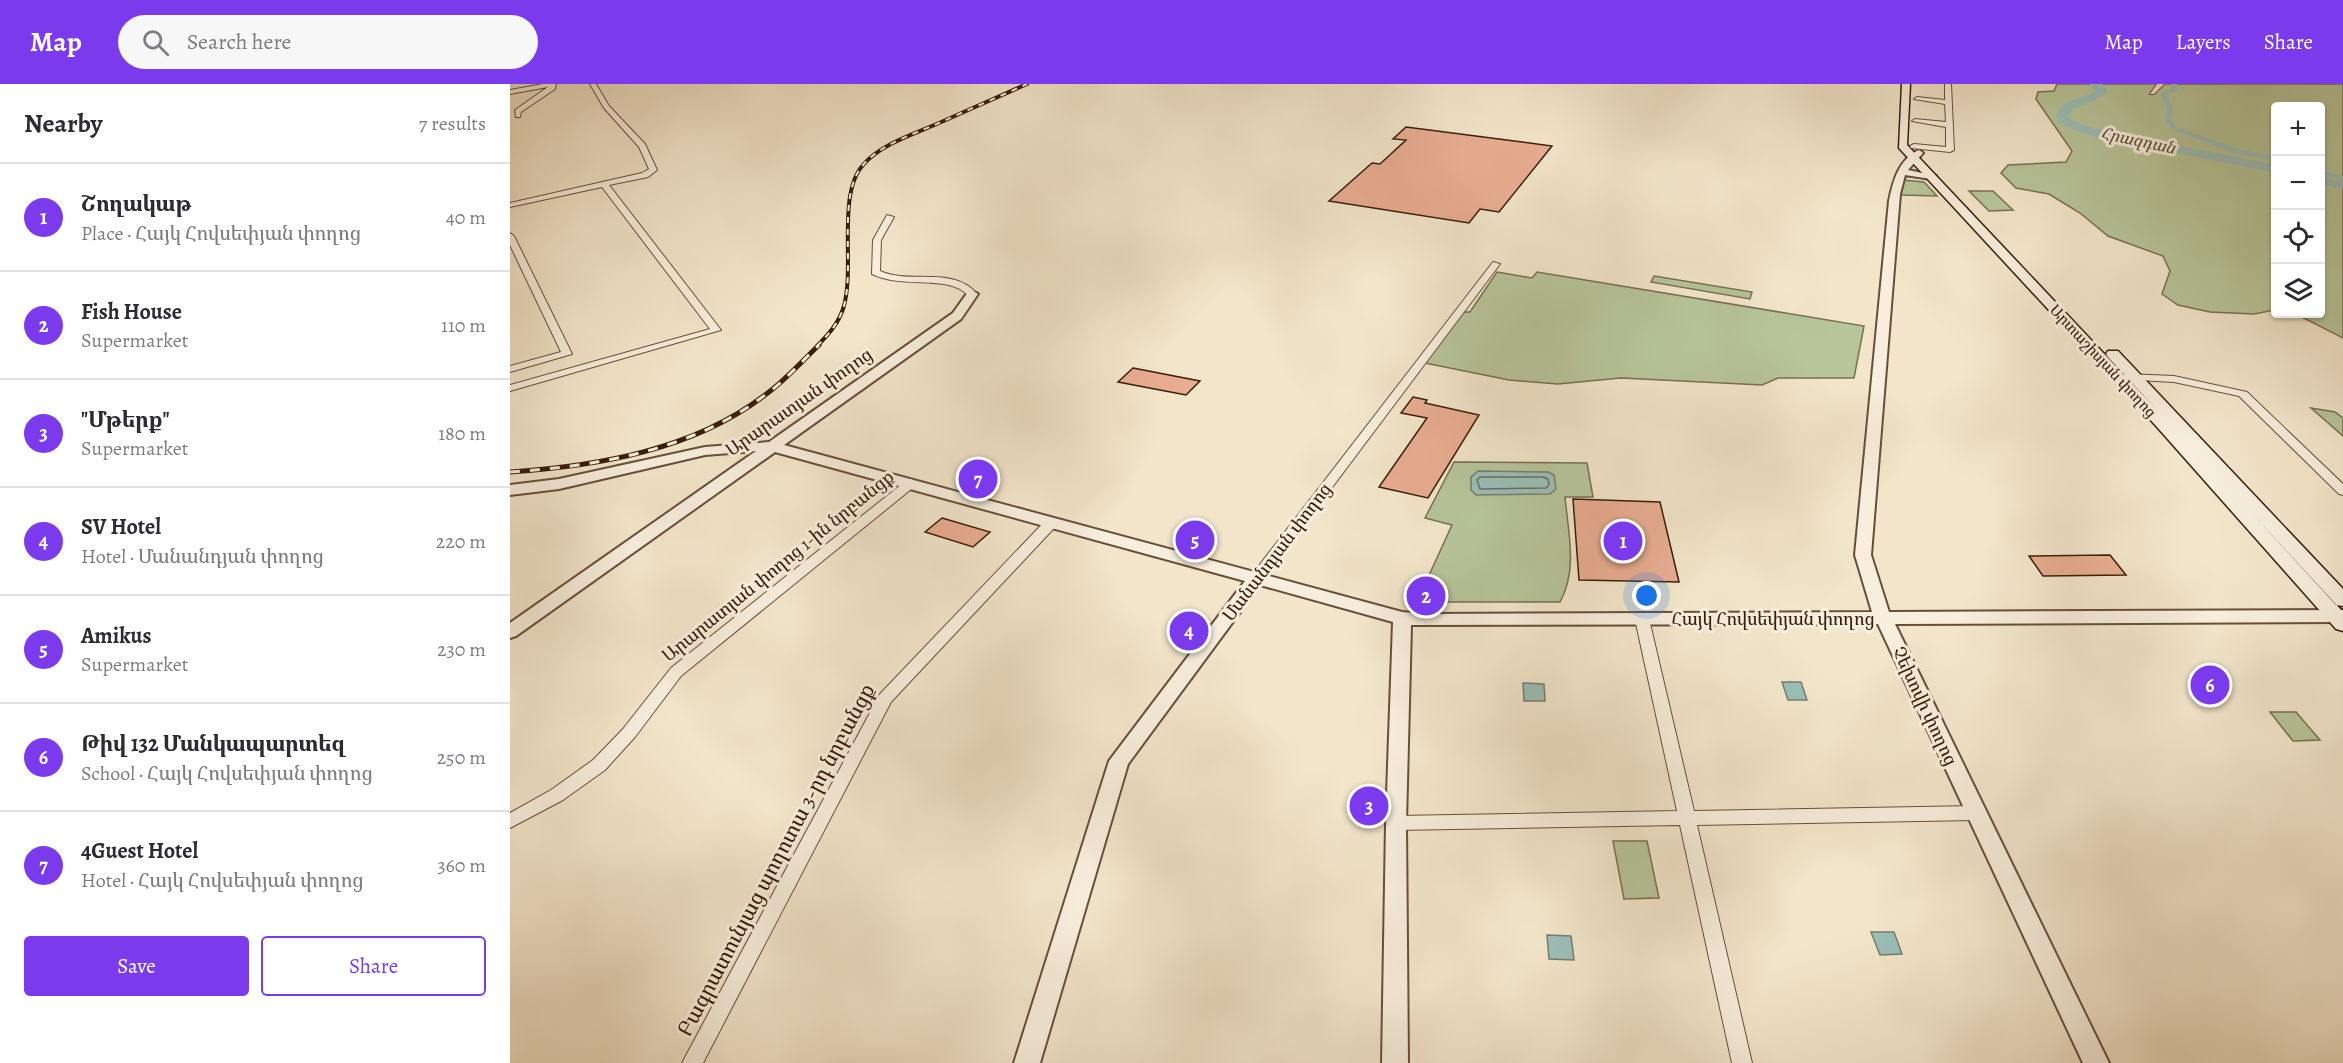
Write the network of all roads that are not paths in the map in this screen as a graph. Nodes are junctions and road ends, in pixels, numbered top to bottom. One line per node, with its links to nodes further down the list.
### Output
1 (552, 84): 6 (street); 10 (street)
2 (593, 84): 15 (street)
3 (1906, 84): 12 (main road)
4 (1948, 84): 9 (street)
5 (2161, 84): 7 (street)
6 (510, 92)
7 (2152, 93)
8 (1917, 95): 9 (street); 12 (main road)
9 (1949, 102): 11 (street)
10 (518, 116)
11 (1950, 125): 12 (street); 12 (street)
12 (1913, 141): 13 (street, Չեխովի փողոց); 14 (main road, Արտաշիսյան փողոց); 24 (main road, Արտաշիսյան փողոց); 34 (street, Չեխովի փողոց)
13 (1901, 172): 14 (street); 34 (street, Չեխովի փողոց)
14 (1931, 176): 23 (main road, Արտաշիսյան փողոց)
15 (604, 184): 17 (street); 25 (street)
16 (510, 192): 17 (street)
17 (514, 204)
18 (890, 217): 21 (street, Արարատյան փողոց)
19 (510, 236): 22 (street)
20 (1496, 264): 31 (street, Մանանդյան փողոց)
21 (972, 294): 26 (street, Արարատյան փողոց)
22 (510, 369)
23 (2118, 377): 24 (street); 32 (main road, Արտաշիսյան փողոց)
24 (2136, 377): 29 (street); 32 (main road, Արտաշիսյան փողոց)
25 (510, 388)
26 (771, 446): 27 (street, Հայկ Հովսեփյան փողոց); 28 (street, Հայկ Հովսեփյան փողոց); 36 (street, Արարատյան փողոց)
27 (911, 483): 30 (street, Հայկ Հովսեփյան փողոց); 39 (street, Արարատյան փողոց 1-ին նրբանցք)
28 (510, 490)
29 (2343, 491)
30 (1051, 523): 31 (street, Հայկ Հովսեփյան փողոց); 41 (street, Բագրատունյաց պողոտա 3-րդ նրբանցք)
31 (1256, 579): 33 (street, Հայկ Հովսեփյան փողոց); 42 (street, Մանանդյան փողոց)
32 (2341, 614): 34 (street, Հայկ Հովսեփյան փողոց)
33 (1402, 618): 35 (street, Հայկ Հովսեփյան փողոց); 40 (street)
34 (1881, 618): 35 (street, Հայկ Հովսեփյան փողոց); 37 (street, Չեխովի փողոց)
35 (1642, 619): 38 (street)
36 (510, 632)
37 (1974, 814): 38 (street); 45 (street, Չեխովի փողոց); 46 (street, Չեխովի փողոց)
38 (1687, 818): 40 (street); 44 (street)
39 (510, 821)
40 (1396, 823): 43 (street)
41 (692, 1063)
42 (1027, 1063)
43 (1395, 1063)
44 (1742, 1063)
45 (2088, 1063)
46 (2096, 1063)

